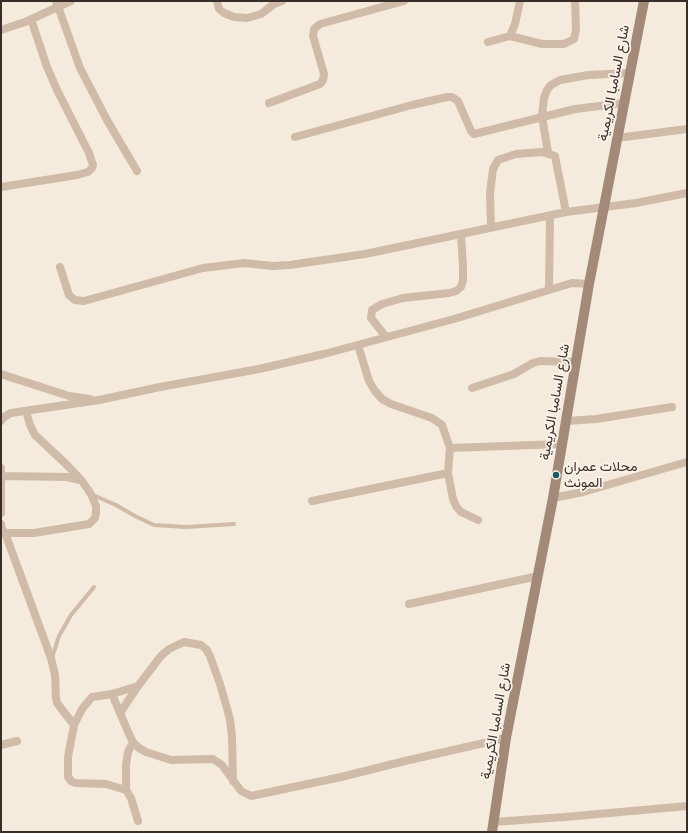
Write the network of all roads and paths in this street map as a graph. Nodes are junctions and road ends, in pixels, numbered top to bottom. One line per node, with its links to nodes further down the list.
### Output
1 (71, 1): 8 (street)
2 (217, 1): 7 (street)
3 (404, 1): 14 (street)
4 (520, 1): 11 (street)
5 (575, 1): 11 (street)
6 (644, 1): 13 (main road, شارع السامبا الكريمية)
7 (277, 2)
8 (57, 4): 9 (street); 21 (street)
9 (31, 19): 10 (street); 22 (street)
10 (1, 30)
11 (510, 36): 12 (street)
12 (488, 42)
13 (630, 73): 15 (main road, شارع السامبا الكريمية); 16 (street)
14 (269, 103)
15 (624, 103): 16 (street); 19 (main road, شارع السامبا الكريمية)
16 (542, 116): 18 (street); 20 (street)
17 (687, 129): 19 (street)
18 (295, 137)
19 (617, 138): 24 (main road, شارع السامبا الكريمية)
20 (548, 153): 25 (street); 27 (street)
21 (137, 171)
22 (1, 187)
23 (687, 193): 24 (street)
24 (604, 207): 25 (street); 30 (main road, شارع السامبا الكريمية)
25 (566, 212): 26 (street)
26 (550, 216): 27 (street); 31 (street)
27 (491, 228): 28 (street)
28 (461, 234): 29 (street); 32 (street)
29 (60, 267)
30 (589, 284): 31 (street); 34 (main road, شارع السامبا الكريمية)
31 (549, 290): 32 (street)
32 (386, 337): 33 (street)
33 (358, 345): 37 (street); 43 (street)
34 (576, 362): 36 (street); 41 (main road, شارع السامبا الكريمية)
35 (1, 374): 37 (street)
36 (472, 388)
37 (99, 400): 39 (street)
38 (672, 407): 41 (street)
39 (26, 411): 40 (street); 47 (street)
40 (2, 418)
41 (566, 421): 42 (main road, شارع السامبا الكريمية)
42 (562, 444): 43 (street); 49 (main road, شارع السامبا الكريمية)
43 (450, 448): 46 (street)
44 (686, 464): 49 (street)
45 (1, 472): 47 (street); 51 (street)
46 (448, 473): 50 (street); 52 (street)
47 (82, 481): 48 (street)
48 (91, 494): 54 (lane); 55 (street)
49 (553, 498): 56 (main road, شارع السامبا الكريمية)
50 (312, 501)
51 (1, 513)
52 (478, 520)
53 (1, 524): 55 (street)
54 (234, 524)
55 (5, 534): 59 (street)
56 (538, 576): 58 (street); 64 (main road, شارع السامبا الكريمية)
57 (94, 587): 59 (lane)
58 (409, 604)
59 (51, 658): 63 (street)
60 (138, 686): 61 (street); 62 (street); 68 (street)
61 (112, 694): 62 (street); 63 (street)
62 (120, 713): 66 (street)
63 (74, 724): 69 (street)
64 (506, 738): 68 (street); 72 (main road, شارع السامبا الكريمية)
65 (17, 741): 67 (street)
66 (133, 742): 68 (street); 69 (street)
67 (1, 745)
68 (234, 780)
69 (126, 790): 71 (street)
70 (687, 806): 72 (street)
71 (138, 821)
72 (493, 827)

